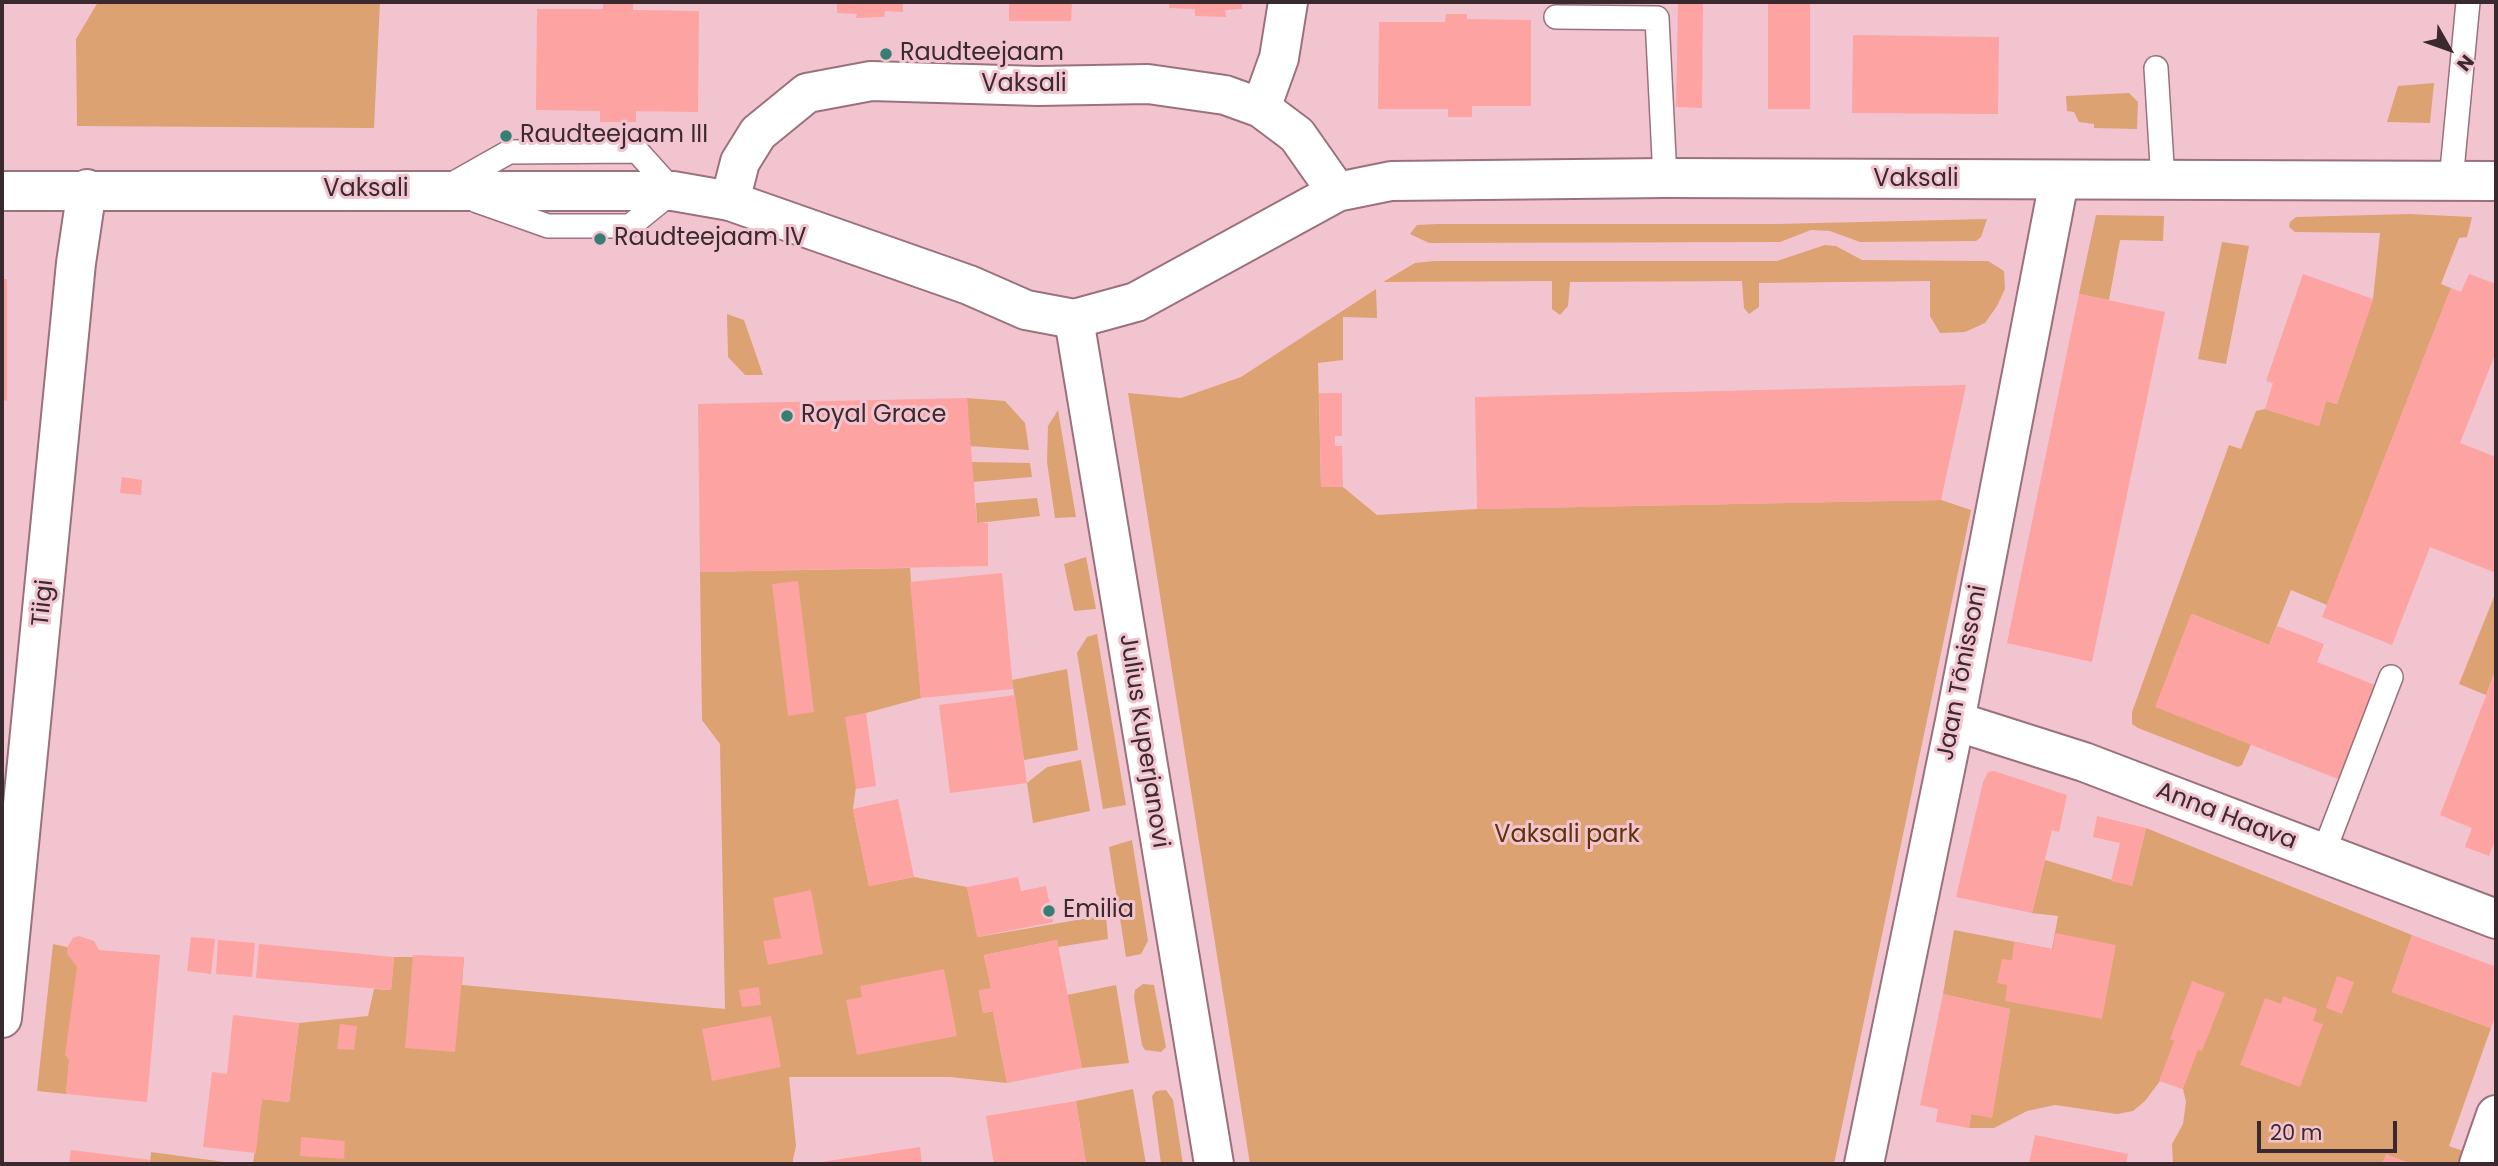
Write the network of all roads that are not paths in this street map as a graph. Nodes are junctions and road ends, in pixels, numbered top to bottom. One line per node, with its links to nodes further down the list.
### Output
1 (1288, 2): 5 (street)
2 (2468, 2): 9 (lane)
3 (1556, 17): 6 (lane)
4 (2156, 68): 8 (lane)
5 (1261, 108): 13 (street, Vaksali); 14 (street, Vaksali)
6 (1665, 178): 7 (street, Vaksali); 13 (street, Vaksali)
7 (2059, 181): 8 (street, Vaksali); 17 (street, Jaan Tõnissoni)
8 (2163, 181): 9 (street, Vaksali)
9 (2451, 181): 10 (street, Vaksali)
10 (2496, 181)
11 (87, 188): 12 (street, Vaksali); 14 (street, Vaksali); 20 (street, Tiigi)
12 (2, 191)
13 (1336, 192): 15 (street, Vaksali)
14 (730, 201): 15 (street, Vaksali)
15 (1074, 319): 22 (street, Julius Kuperjanovi)
16 (2390, 677): 18 (lane)
17 (1955, 721): 18 (street, Anna Haava); 23 (street, Jaan Tõnissoni)
18 (2323, 853): 19 (street, Anna Haava)
19 (2496, 919)
20 (2, 1018)
21 (2496, 1115): 24 (street)
22 (1214, 1164)
23 (1864, 1164)
24 (2479, 1164)

